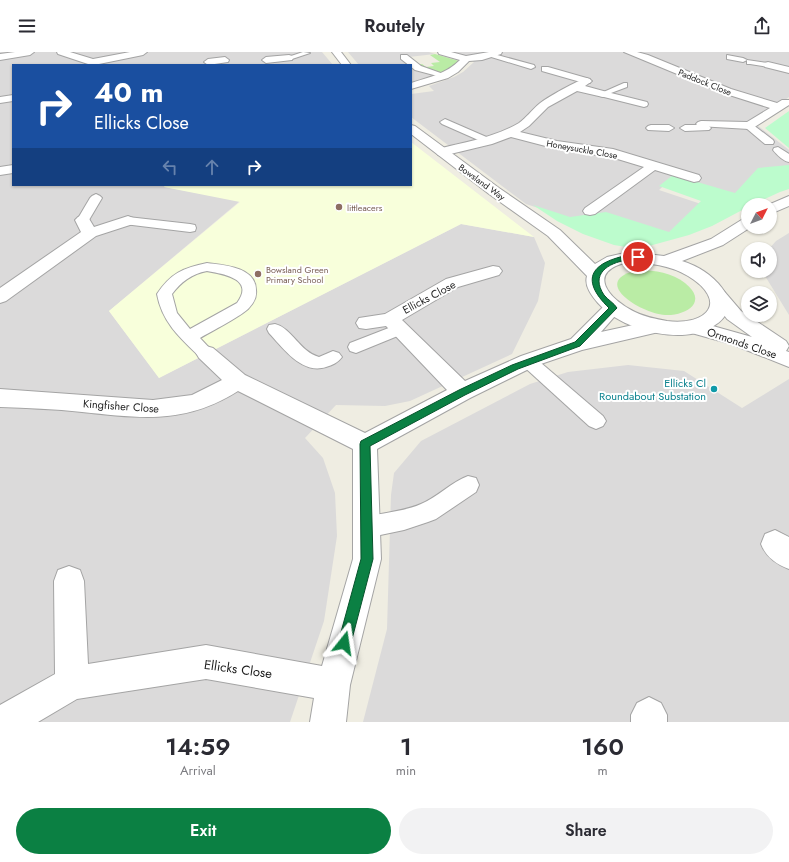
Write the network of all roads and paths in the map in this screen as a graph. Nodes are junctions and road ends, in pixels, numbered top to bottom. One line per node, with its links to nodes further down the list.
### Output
1 (30, 52): 12 (street)
2 (61, 52): 17 (street)
3 (143, 52): 17 (street)
4 (336, 52): 19 (street)
5 (442, 52): 16 (street)
6 (634, 52): 33 (street, Paddock Close)
7 (203, 53): 18 (street)
8 (307, 53): 13 (lane)
9 (494, 53): 16 (street); 21 (lane)
10 (404, 57): 23 (lane)
11 (730, 57): 20 (lane)
12 (0, 58)
13 (289, 58): 15 (street)
14 (225, 60): 18 (street)
15 (263, 60)
16 (466, 60): 23 (street)
17 (94, 63)
18 (209, 64)
19 (346, 64)
20 (778, 66)
21 (531, 67)
22 (545, 69): 24 (lane)
23 (445, 76): 27 (street)
24 (586, 81): 26 (street)
25 (624, 85): 28 (lane)
26 (575, 87): 28 (street); 41 (street)
27 (412, 89)
28 (603, 94): 32 (lane)
29 (12, 98): 30 (street)
30 (0, 100)
31 (789, 100): 33 (street)
32 (644, 104)
33 (779, 107): 36 (street)
34 (446, 122): 42 (lane)
35 (702, 124): 36 (street); 39 (lane)
36 (749, 126): 43 (lane)
37 (651, 128): 38 (lane)
38 (669, 128)
39 (685, 128)
40 (413, 132): 45 (street, Bowsland Way)
41 (510, 133): 42 (street); 47 (street, Honeysuckle Close)
42 (488, 141): 45 (street)
43 (769, 142)
44 (778, 150): 46 (lane)
45 (442, 152): 59 (street, Bowsland Way)
46 (789, 159)
47 (653, 166): 50 (street, Honeysuckle Close); 54 (street)
48 (12, 169): 49 (street)
49 (0, 171)
50 (694, 178)
51 (96, 198): 56 (lane)
52 (789, 200): 53 (street)
53 (777, 206)
54 (590, 211)
55 (128, 221): 56 (street); 57 (lane)
56 (86, 226): 65 (street)
57 (190, 228)
58 (741, 231): 62 (street)
59 (554, 233): 60 (street, Bowsland Way); 64 (street, Bowsland Way)
60 (614, 260): 61 (street, Ormonds Close); 64 (street)
61 (666, 261): 62 (street); 62 (street, Ormonds Close)
62 (712, 268): 70 (street); 75 (street, Ormonds Close)
63 (493, 271): 68 (street, Ellicks Close)
64 (596, 275): 66 (street)
65 (1, 295)
66 (613, 308): 69 (street); 73 (street)
67 (366, 323): 68 (street, Ellicks Close)
68 (395, 324): 74 (lane, Ellicks Close); 81 (street, Ellicks Close)
69 (656, 326): 70 (street); 73 (street)
70 (695, 327): 78 (street, Ormonds Close)
71 (275, 329): 77 (lane)
72 (188, 337): 72 (lane); 76 (lane)
73 (578, 344): 79 (street)
74 (356, 347)
75 (789, 353)
76 (206, 354): 80 (street)
77 (333, 358)
78 (789, 360)
79 (528, 361): 81 (street); 83 (lane)
80 (237, 381): 82 (street, Kingfisher Close); 84 (street)
81 (462, 392): 84 (street)
82 (0, 398)
83 (596, 421)
84 (365, 444): 86 (street)
85 (468, 485): 86 (lane)
86 (366, 527): 89 (street)
87 (69, 581): 88 (street)
88 (72, 682): 89 (street, Ellicks Close); 90 (street, Ellicks Close)
89 (333, 685): 91 (street)
90 (4, 722)
91 (328, 722)

